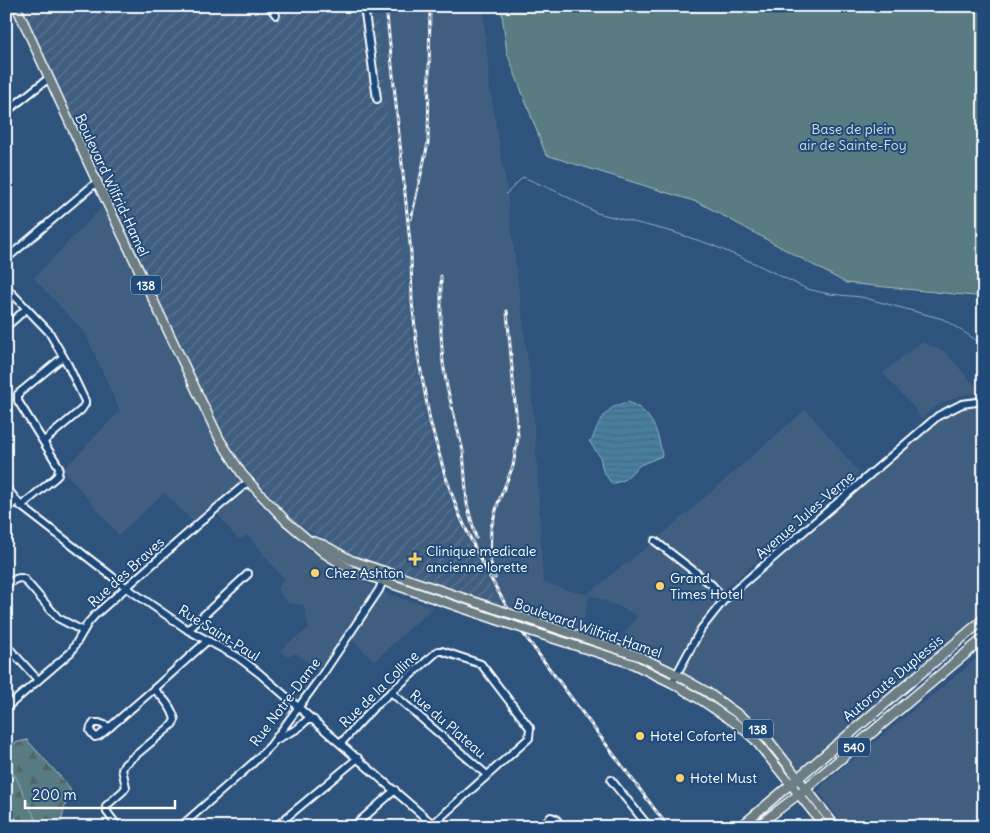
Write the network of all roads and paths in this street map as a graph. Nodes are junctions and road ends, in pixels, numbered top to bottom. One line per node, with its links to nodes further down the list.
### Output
1 (16, 6): 5 (main road, Boulevard Wilfrid-Hamel / 138)
2 (269, 6): 4 (street)
3 (364, 6): 6 (street)
4 (276, 15)
5 (48, 78): 7 (street); 8 (main road, Boulevard Wilfrid-Hamel / 138)
6 (377, 99)
7 (6, 112)
8 (97, 182): 9 (street); 16 (main road, Boulevard Wilfrid-Hamel / 138)
9 (6, 259)
10 (6, 287): 11 (street)
11 (26, 309): 12 (street); 13 (street)
12 (6, 327)
13 (63, 357): 15 (street); 15 (street)
14 (984, 401): 28 (street, Avenue Jules-Verne)
15 (44, 441): 19 (street)
16 (248, 482): 21 (main road, Boulevard Wilfrid-Hamel / 138); 27 (street, Rue des Braves)
17 (6, 487): 18 (street, Rue Saint-Paul)
18 (16, 501): 19 (street, Rue Saint-Paul); 20 (street)
19 (21, 506): 27 (street, Rue Saint-Paul)
20 (6, 510)
21 (310, 541): 23 (main road, Boulevard Wilfrid-Hamel); 25 (main road, Boulevard Wilfrid-Hamel / 138)
22 (655, 541): 28 (street)
23 (386, 573): 25 (street, Rue Notre-Dame); 35 (main road, Boulevard Wilfrid-Hamel, bridge)
24 (248, 574): 30 (street)
25 (382, 582): 37 (main road, Boulevard Wilfrid-Hamel / 138, bridge); 40 (street, Rue Notre-Dame)
26 (6, 586): 31 (street)
27 (127, 588): 30 (street, Rue Saint-Paul); 31 (street, Rue des Braves)
28 (724, 600): 35 (street, Avenue Jules-Verne)
29 (984, 619): 48 (highway, Autoroute Duplessis / 540)
30 (188, 630): 33 (street, Rue Saint-Paul)
31 (83, 631): 36 (street, Rue des Braves)
32 (984, 638): 51 (highway, Autoroute Duplessis / 540)
33 (207, 641): 38 (street); 40 (street, Rue Saint-Paul)
34 (6, 645): 36 (street)
35 (676, 674): 37 (street, Avenue Jules-Verne); 48 (main road, Boulevard Wilfrid-Hamel / 138)
36 (38, 680): 41 (street, Rue des Braves)
37 (672, 682): 50 (main road, Boulevard Wilfrid-Hamel / 138)
38 (154, 689): 43 (street); 55 (street)
39 (392, 692): 45 (street, Rue de la Colline); 47 (street, Rue du Plateau); 47 (street, Rue de la Colline)
40 (298, 707): 42 (street, Rue Saint-Paul); 44 (street, Rue Notre-Dame)
41 (6, 708)
42 (314, 720): 44 (street); 45 (street, Rue Saint-Paul)
43 (110, 727)
44 (274, 741): 56 (street, Rue Notre-Dame)
45 (341, 743): 46 (street, Rue Saint-Paul)
46 (358, 758): 52 (street, Rue Saint-Paul); 57 (street)
47 (487, 775): 54 (street, Rue de la Colline)
48 (798, 778): 50 (highway, 540); 51 (main road, Boulevard Wilfrid-Hamel / 138)
49 (611, 780): 61 (street)
50 (791, 784): 53 (main road, Boulevard Wilfrid-Hamel); 62 (main road)
51 (806, 788): 53 (highway, 540); 65 (main road, Boulevard Wilfrid-Hamel / 138)
52 (395, 790): 54 (street, Rue Saint-Paul); 58 (street)
53 (798, 794): 63 (main road); 64 (main road, Boulevard Wilfrid-Hamel)
54 (435, 825)
55 (118, 827)
56 (180, 827)
57 (275, 827)
58 (353, 827)
59 (540, 827): 60 (street)
60 (562, 827)
61 (650, 827)
62 (740, 827)
63 (756, 827)
64 (825, 827)
65 (836, 827)

